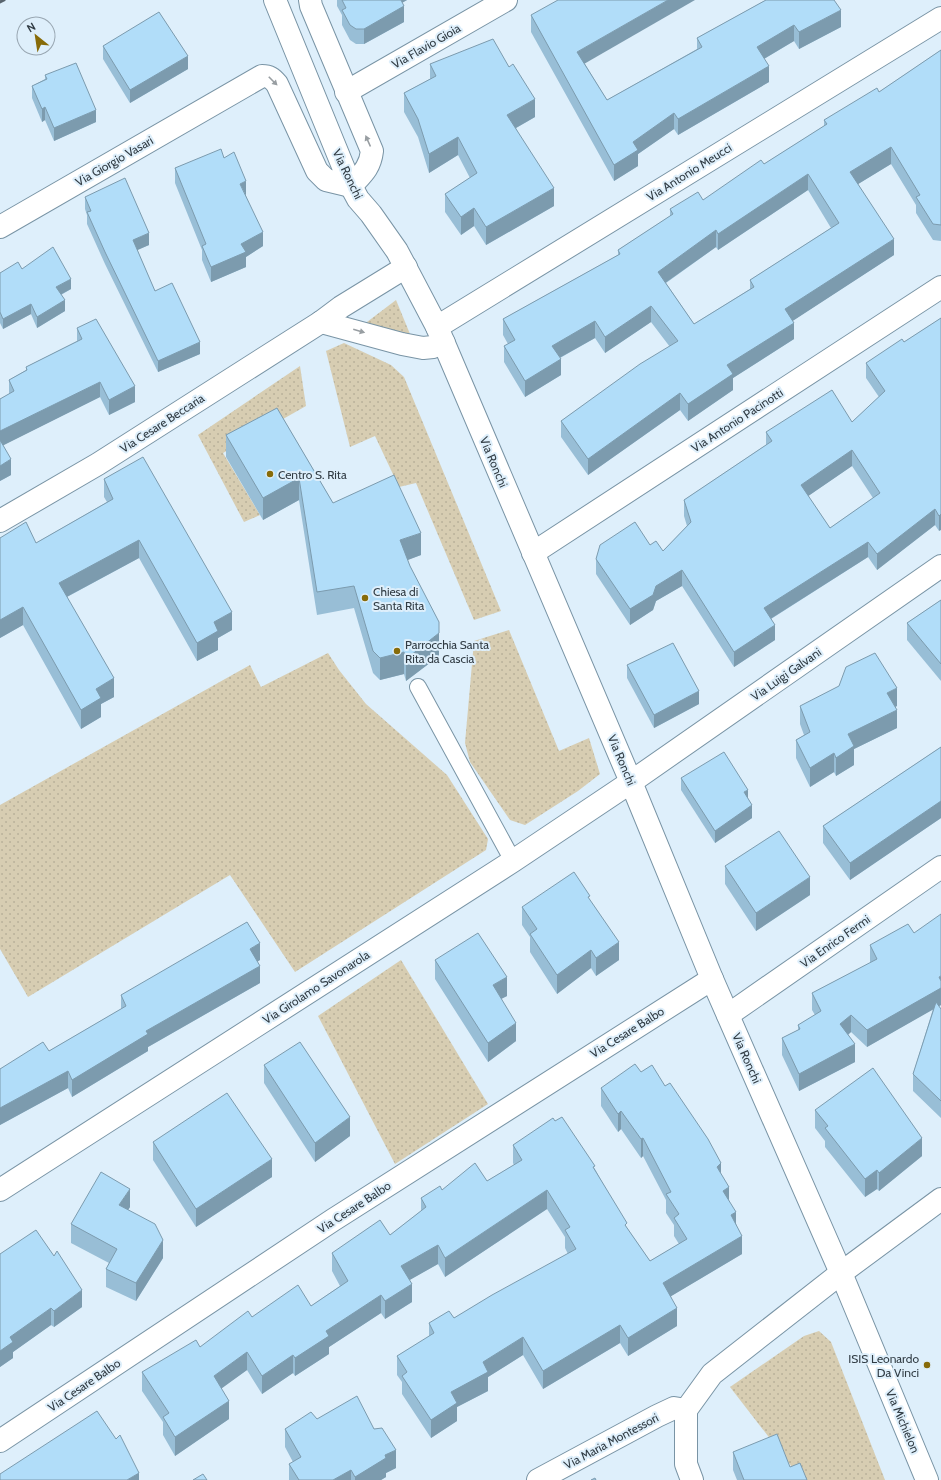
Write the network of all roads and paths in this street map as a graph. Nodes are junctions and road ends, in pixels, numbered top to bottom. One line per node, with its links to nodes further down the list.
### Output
1 (274, 0): 6 (street, Via Ronchi)
2 (310, 0): 5 (street)
3 (506, 0): 5 (street, Via Flavio Gioia)
4 (941, 18): 11 (street, Via Antonio Meucci)
5 (346, 92): 6 (street, one-way to 5)
6 (351, 186): 7 (street, Via Giorgio Vasari, one-way to 6); 8 (street, Via Ronchi)
7 (0, 227)
8 (406, 267): 10 (street, Via Cesare Beccaria); 11 (street, Via Ronchi)
9 (941, 287): 13 (street, Via Antonio Pacinotti)
10 (321, 322): 11 (street, one-way to 11); 12 (street, Via Cesare Beccaria)
11 (440, 335): 13 (street, Via Ronchi)
12 (0, 521)
13 (533, 554): 16 (street, Via Ronchi)
14 (941, 566): 16 (street, Via Luigi Galvani)
15 (418, 687): 17 (lane)
16 (631, 782): 17 (street, Via Girolamo Savonarola); 19 (street, Via Ronchi)
17 (513, 861): 21 (street, Via Girolamo Savonarola)
18 (941, 867): 20 (street, Via Enrico Fermi)
19 (712, 979): 20 (street, Via Ronchi); 25 (street, Via Cesare Balbo)
20 (728, 1015): 23 (street, Via Ronchi)
21 (0, 1190)
22 (941, 1199): 23 (street)
23 (841, 1273): 24 (street); 28 (street, Via Michielon)
24 (686, 1410): 26 (street, Via Maria Montessori); 27 (street)
25 (0, 1441)
26 (538, 1480)
27 (692, 1480)
28 (927, 1480)

